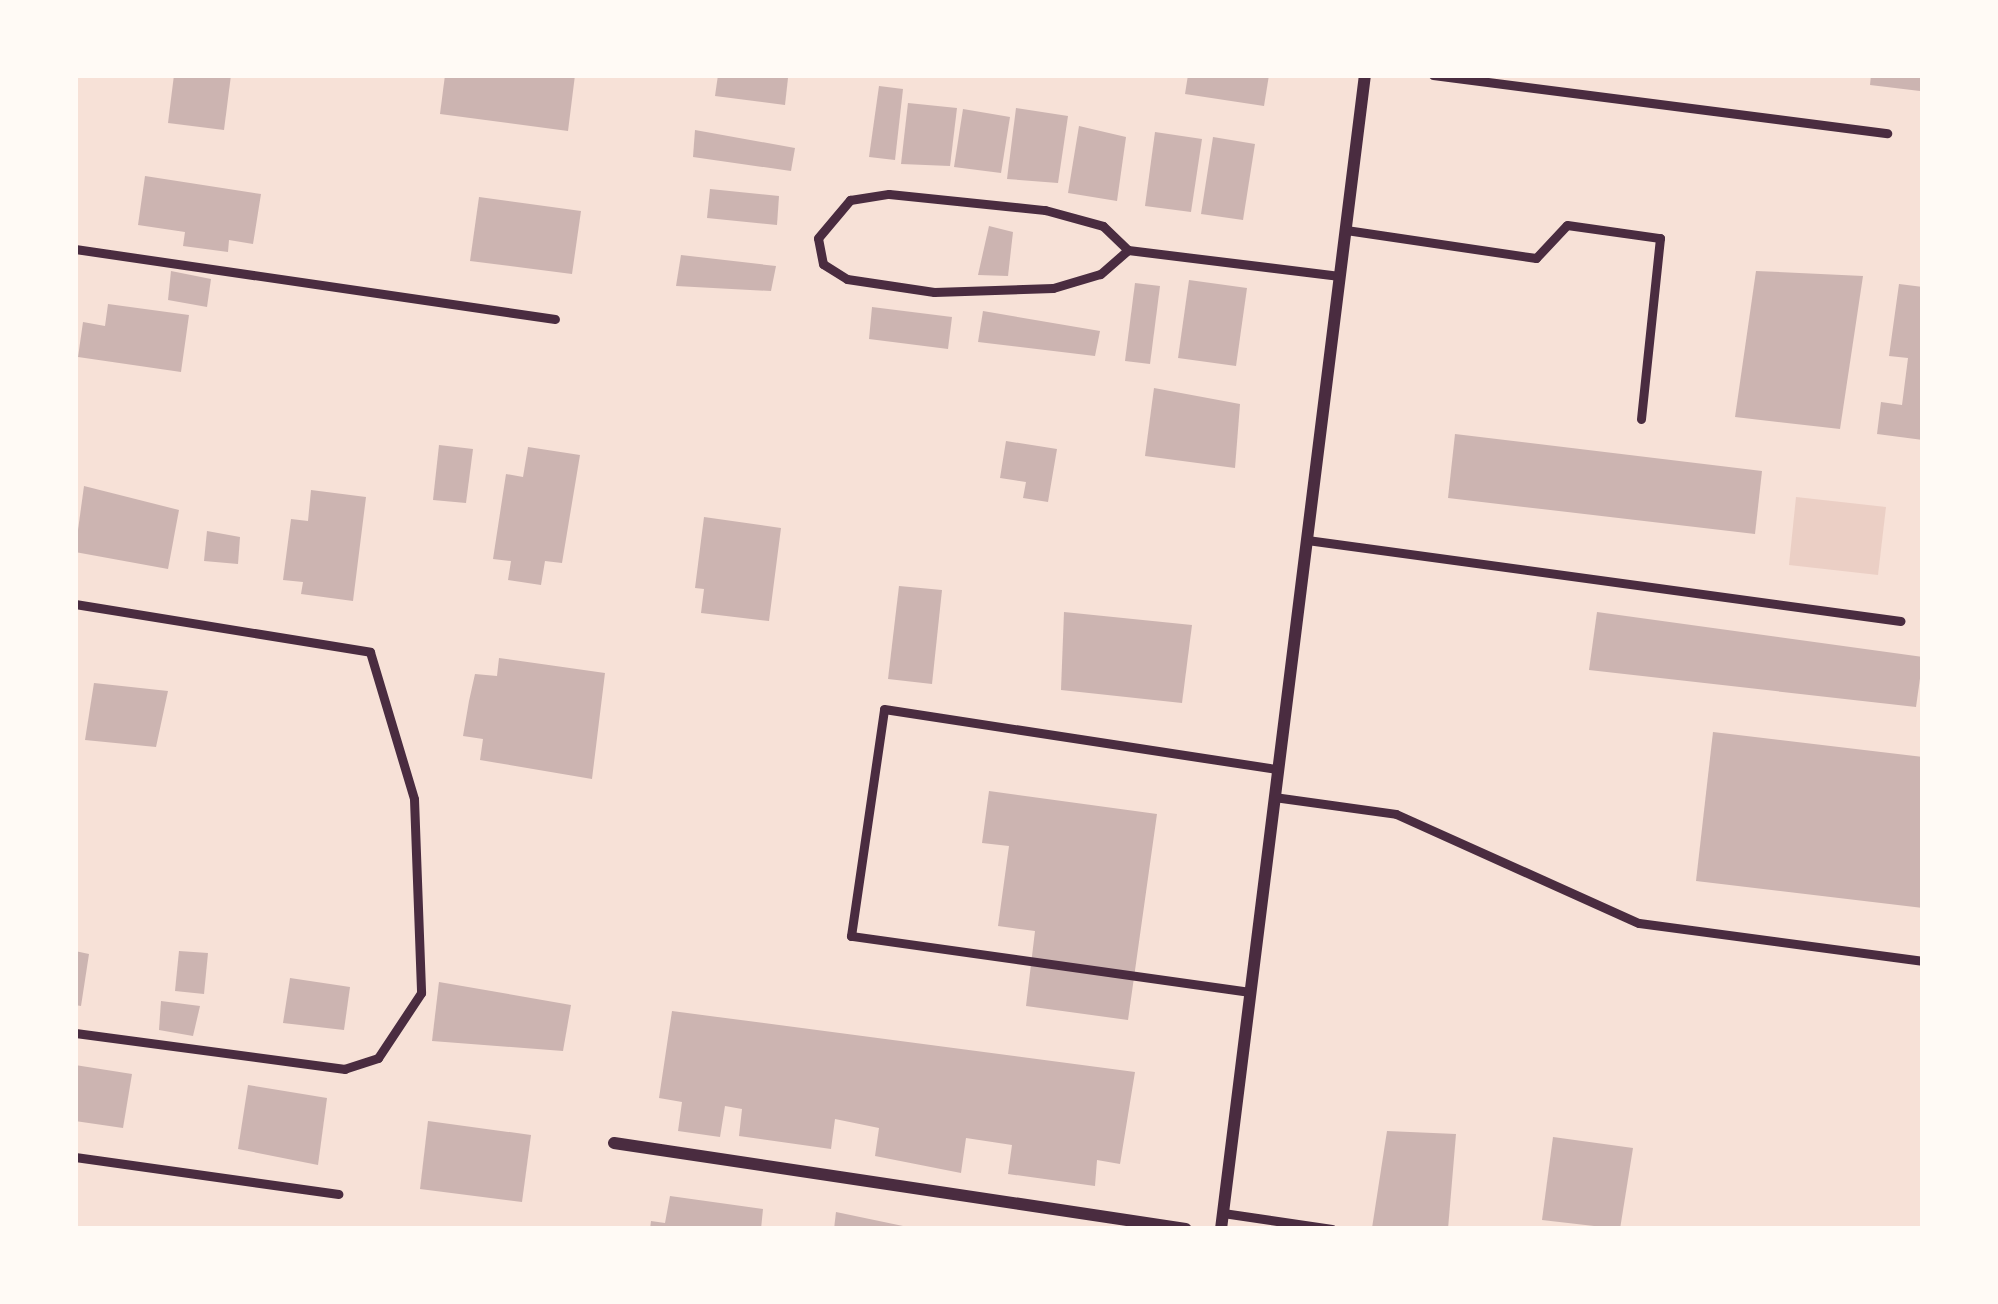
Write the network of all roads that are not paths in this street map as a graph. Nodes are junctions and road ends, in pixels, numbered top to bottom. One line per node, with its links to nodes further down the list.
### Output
1 (1365, 75): 4 (street)
2 (1433, 75): 3 (lane)
3 (1887, 133)
4 (1346, 230): 7 (street); 9 (lane)
5 (75, 249): 8 (lane)
6 (1128, 250): 6 (lane); 7 (lane)
7 (1339, 276): 10 (street)
8 (555, 319)
9 (1641, 419)
10 (1307, 540): 12 (lane); 13 (street)
11 (75, 604): 17 (lane)
12 (1901, 621)
13 (1278, 769): 14 (street); 16 (lane)
14 (1274, 797): 15 (lane); 16 (street)
15 (1923, 961)
16 (1250, 992): 21 (street)
17 (75, 1033)
18 (614, 1143): 22 (street)
19 (75, 1157): 20 (lane)
20 (338, 1194)
21 (1223, 1213): 23 (street); 24 (lane)
22 (1186, 1229)
23 (1221, 1229)
24 (1332, 1229)

